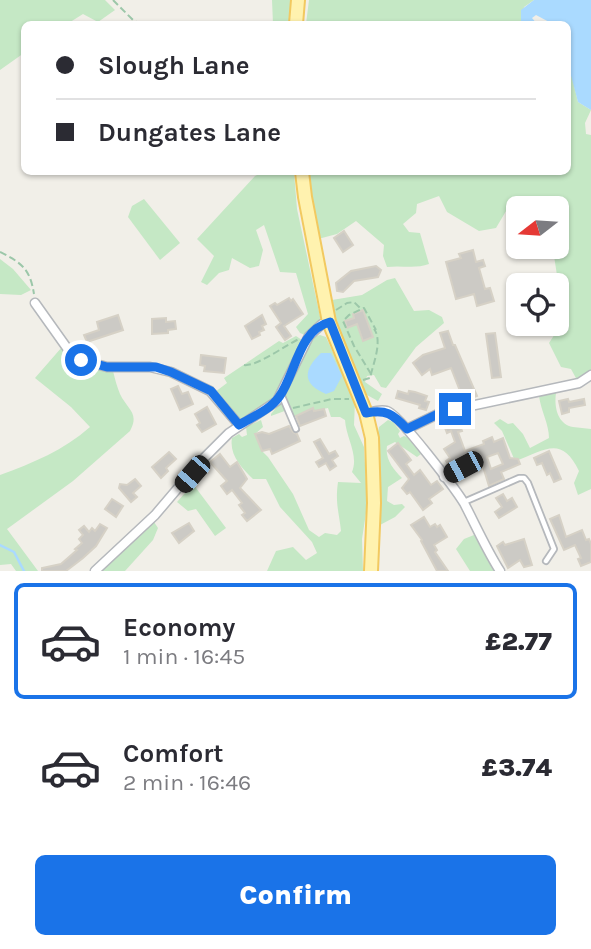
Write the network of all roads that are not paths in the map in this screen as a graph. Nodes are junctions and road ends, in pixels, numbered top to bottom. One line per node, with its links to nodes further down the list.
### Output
1 (298, 0): 2 (main road)
2 (296, 21)
3 (302, 175): 5 (main road)
4 (35, 303): 9 (street)
5 (336, 319): 7 (street); 8 (main road)
6 (591, 375): 11 (street)
7 (281, 395): 9 (street); 10 (lane)
8 (366, 413): 11 (street); 17 (main road)
9 (239, 425): 16 (street)
10 (296, 429)
11 (407, 429): 13 (street)
12 (463, 467): 13 (street)
13 (444, 477): 14 (street)
14 (463, 502): 15 (lane); 18 (street)
15 (546, 561)
16 (95, 571)
17 (371, 571)
18 (500, 571)

